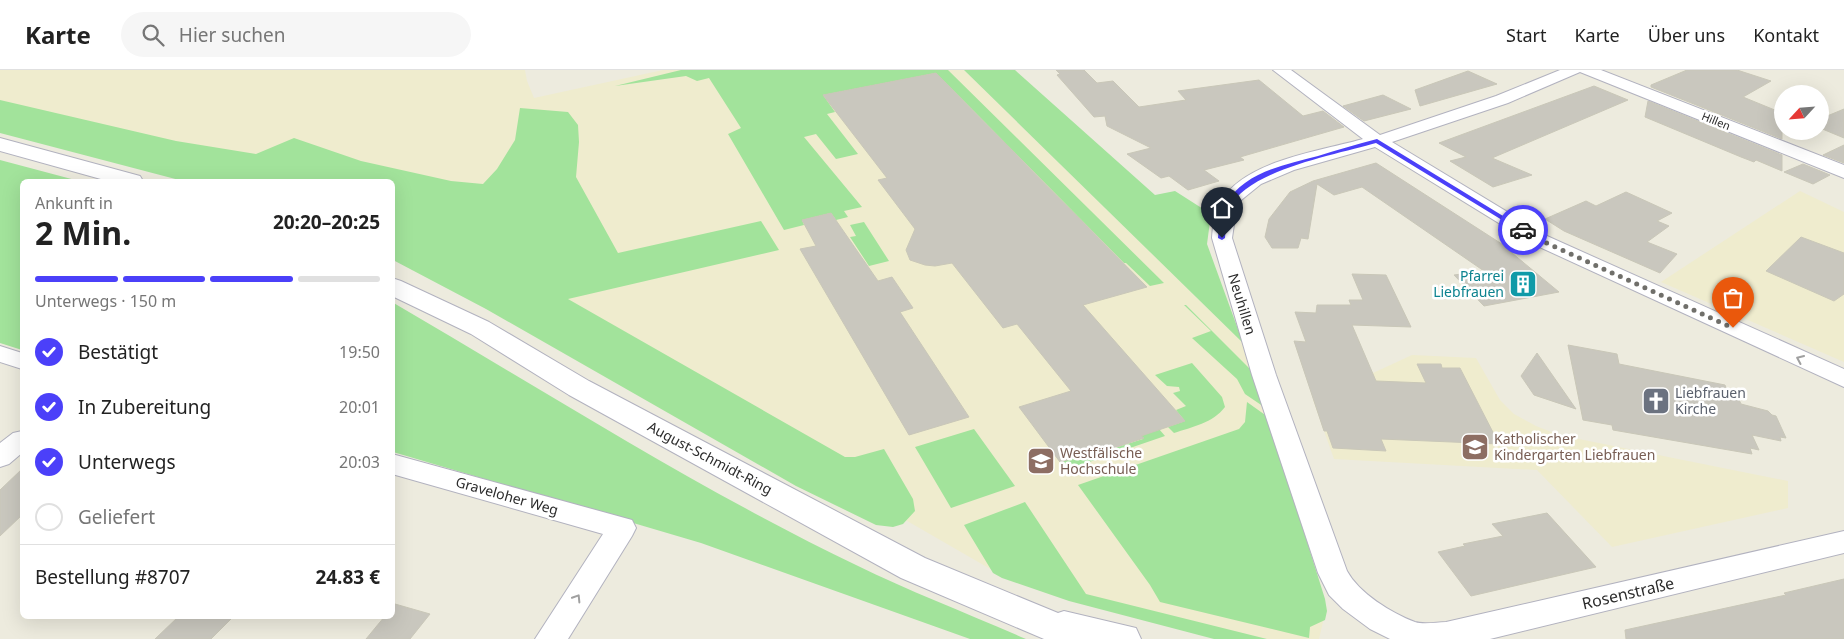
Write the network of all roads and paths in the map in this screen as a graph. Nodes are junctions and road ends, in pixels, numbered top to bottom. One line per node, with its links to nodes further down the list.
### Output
1 (1281, 70): 4 (street)
2 (1574, 70): 4 (street, Neuhillen)
3 (1588, 70): 6 (street, Hillen)
4 (1377, 141): 11 (street, one-way to 4); 17 (street, Neuhillen)
5 (0, 144): 7 (main road)
6 (1844, 172)
7 (125, 179)
8 (395, 287): 16 (main road, August-Schmidt-Ring)
9 (0, 354): 10 (street)
10 (20, 360)
11 (1844, 379)
12 (20, 442): 13 (street)
13 (0, 458)
14 (395, 465): 18 (street, Graveloher Weg, one-way to 14)
15 (1844, 542): 17 (street, Rosenstraße)
16 (1034, 619): 19 (main road, August-Schmidt-Ring); 20 (main road, August-Schmidt-Ring)
17 (1414, 637)
18 (551, 639)
19 (1083, 639)
20 (1123, 639)

